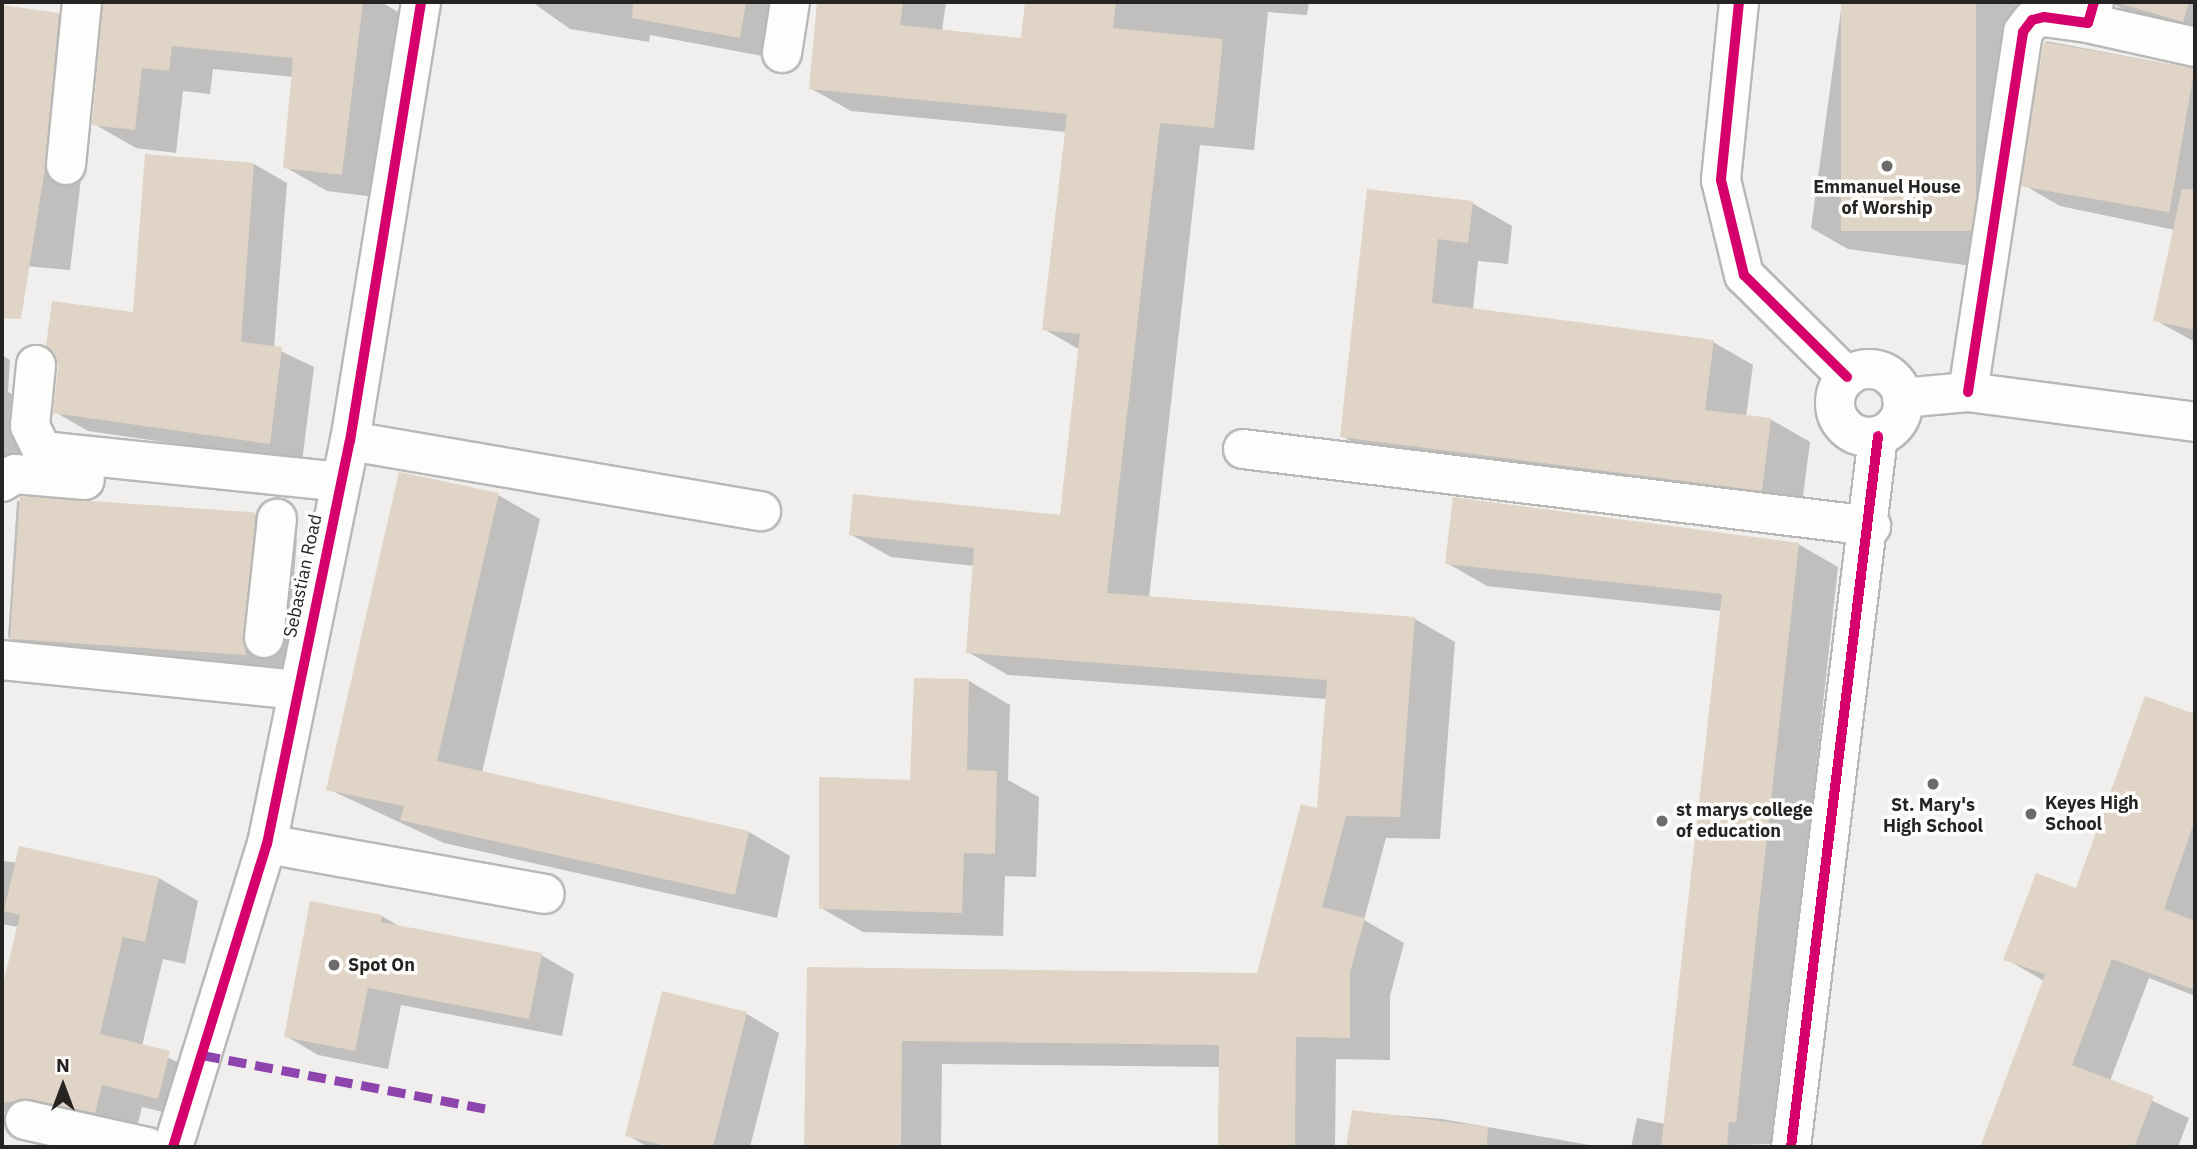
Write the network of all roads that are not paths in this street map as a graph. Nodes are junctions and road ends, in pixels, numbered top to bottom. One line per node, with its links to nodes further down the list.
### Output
1 (82, 2): 8 (street)
2 (422, 2): 15 (street, Sebastian Road)
3 (790, 2): 7 (street)
4 (1739, 2): 10 (street)
5 (2091, 13): 6 (street); 11 (street)
6 (2195, 47)
7 (782, 53)
8 (66, 164)
9 (36, 365): 18 (street)
10 (1847, 377): 12 (street); 14 (street)
11 (1968, 392): 12 (street); 13 (street)
12 (1902, 398): 14 (street)
13 (2195, 422)
14 (1878, 436): 21 (street)
15 (350, 440): 18 (street, Sebastian Road); 19 (street)
16 (1243, 449): 21 (street)
17 (2, 482): 18 (street)
18 (339, 492): 23 (street, Sebastian Road)
19 (761, 511)
20 (277, 519): 22 (street)
21 (1871, 526): 32 (street)
22 (269, 601): 23 (street); 24 (street)
23 (316, 605): 26 (street, Sebastian Road)
24 (264, 638)
25 (2, 660): 26 (street)
26 (297, 690): 27 (street, Sebastian Road)
27 (267, 844): 28 (street); 31 (street, Sebastian Road)
28 (545, 894)
29 (26, 1120): 30 (street)
30 (147, 1147)
31 (173, 1147)
32 (1791, 1147)

